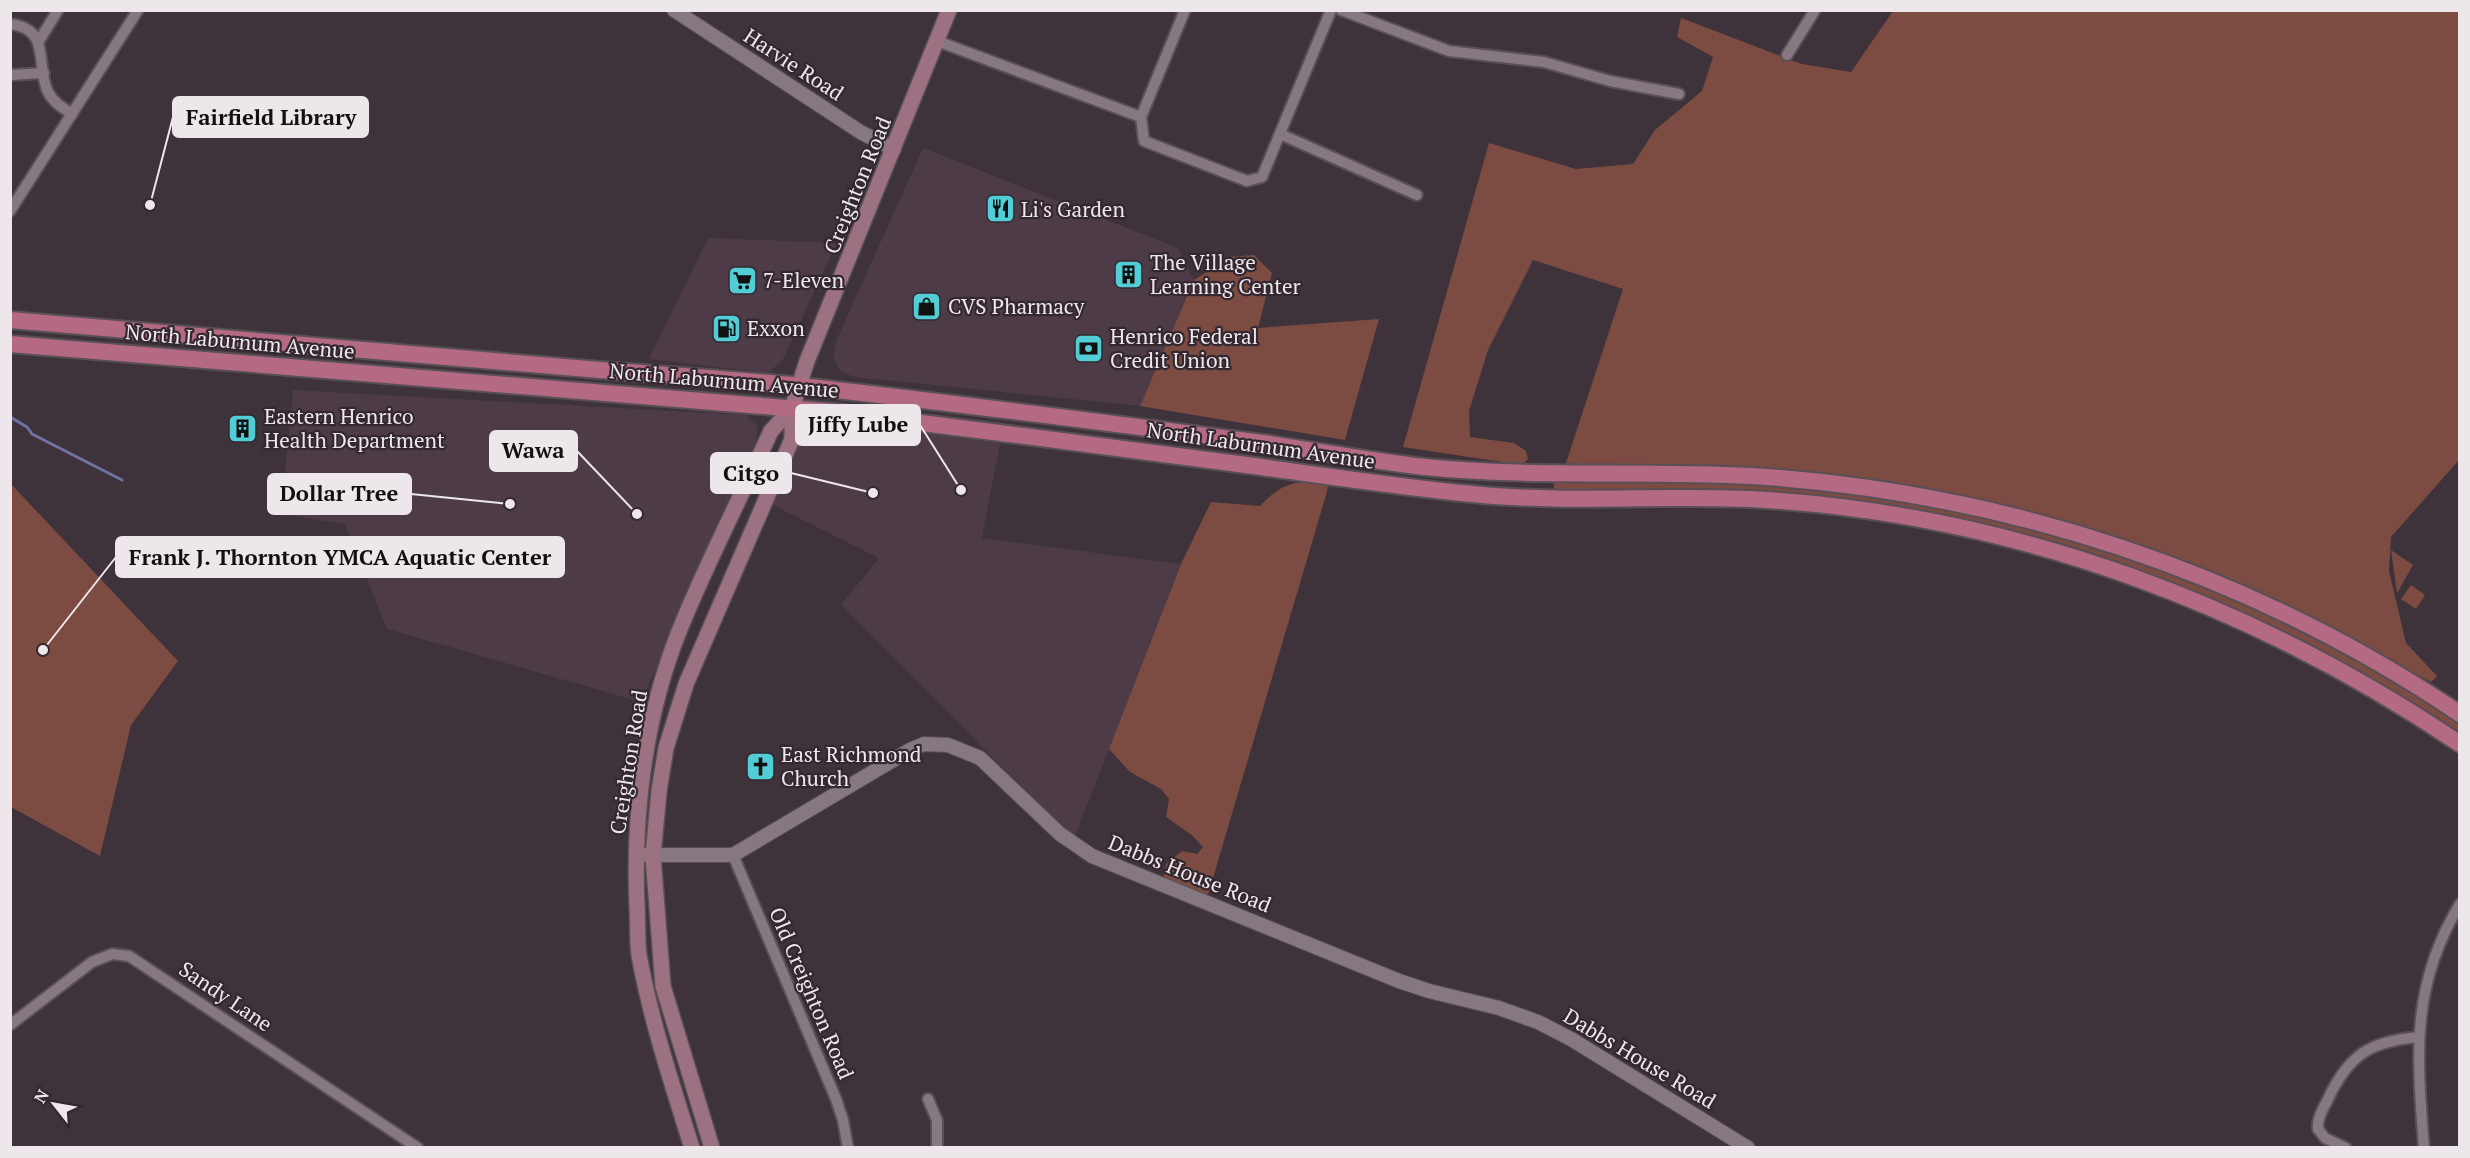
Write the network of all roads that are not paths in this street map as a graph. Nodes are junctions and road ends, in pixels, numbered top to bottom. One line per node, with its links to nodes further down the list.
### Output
1 (58, 10): 12 (street)
2 (138, 10): 17 (street)
3 (674, 10): 9 (street, Harvie Road)
4 (949, 10): 11 (main road, Creighton Road)
5 (1185, 10): 18 (street)
6 (1331, 10): 19 (street)
7 (1341, 10): 16 (street)
8 (1815, 10): 13 (street)
9 (689, 15): 20 (street, Harvie Road)
10 (10, 24): 12 (street)
11 (937, 40): 18 (street); 20 (main road, Creighton Road)
12 (39, 41): 14 (street)
13 (1787, 55)
14 (44, 73): 15 (street); 17 (street)
15 (10, 75)
16 (1679, 94)
17 (72, 114): 22 (street)
18 (1141, 117): 19 (street)
19 (1280, 134): 21 (street)
20 (894, 149): 25 (main road, Creighton Road)
21 (1417, 195)
22 (10, 211)
23 (10, 320): 25 (main road, North Laburnum Avenue)
24 (10, 344): 26 (main road, North Laburnum Avenue)
25 (799, 386): 26 (main road, Creighton Road); 27 (main road, North Laburnum Avenue)
26 (792, 408): 28 (main road, North Laburnum Avenue); 29 (main road, Creighton Road); 31 (main road, Creighton Road)
27 (2460, 714)
28 (2460, 744)
29 (635, 854): 31 (street, Dabbs House Road); 37 (main road, Creighton Road)
30 (733, 855): 31 (street, Dabbs House Road); 39 (street, Old Creighton Road); 41 (street, Dabbs House Road)
31 (653, 856): 38 (main road, Creighton Road)
32 (2460, 904): 34 (street)
33 (10, 1024): 36 (street, Sandy Lane)
34 (2419, 1037): 42 (street); 43 (street)
35 (928, 1099): 40 (street)
36 (418, 1148)
37 (692, 1148)
38 (712, 1148)
39 (848, 1148)
40 (937, 1148)
41 (1748, 1148)
42 (2346, 1148)
43 (2424, 1148)

